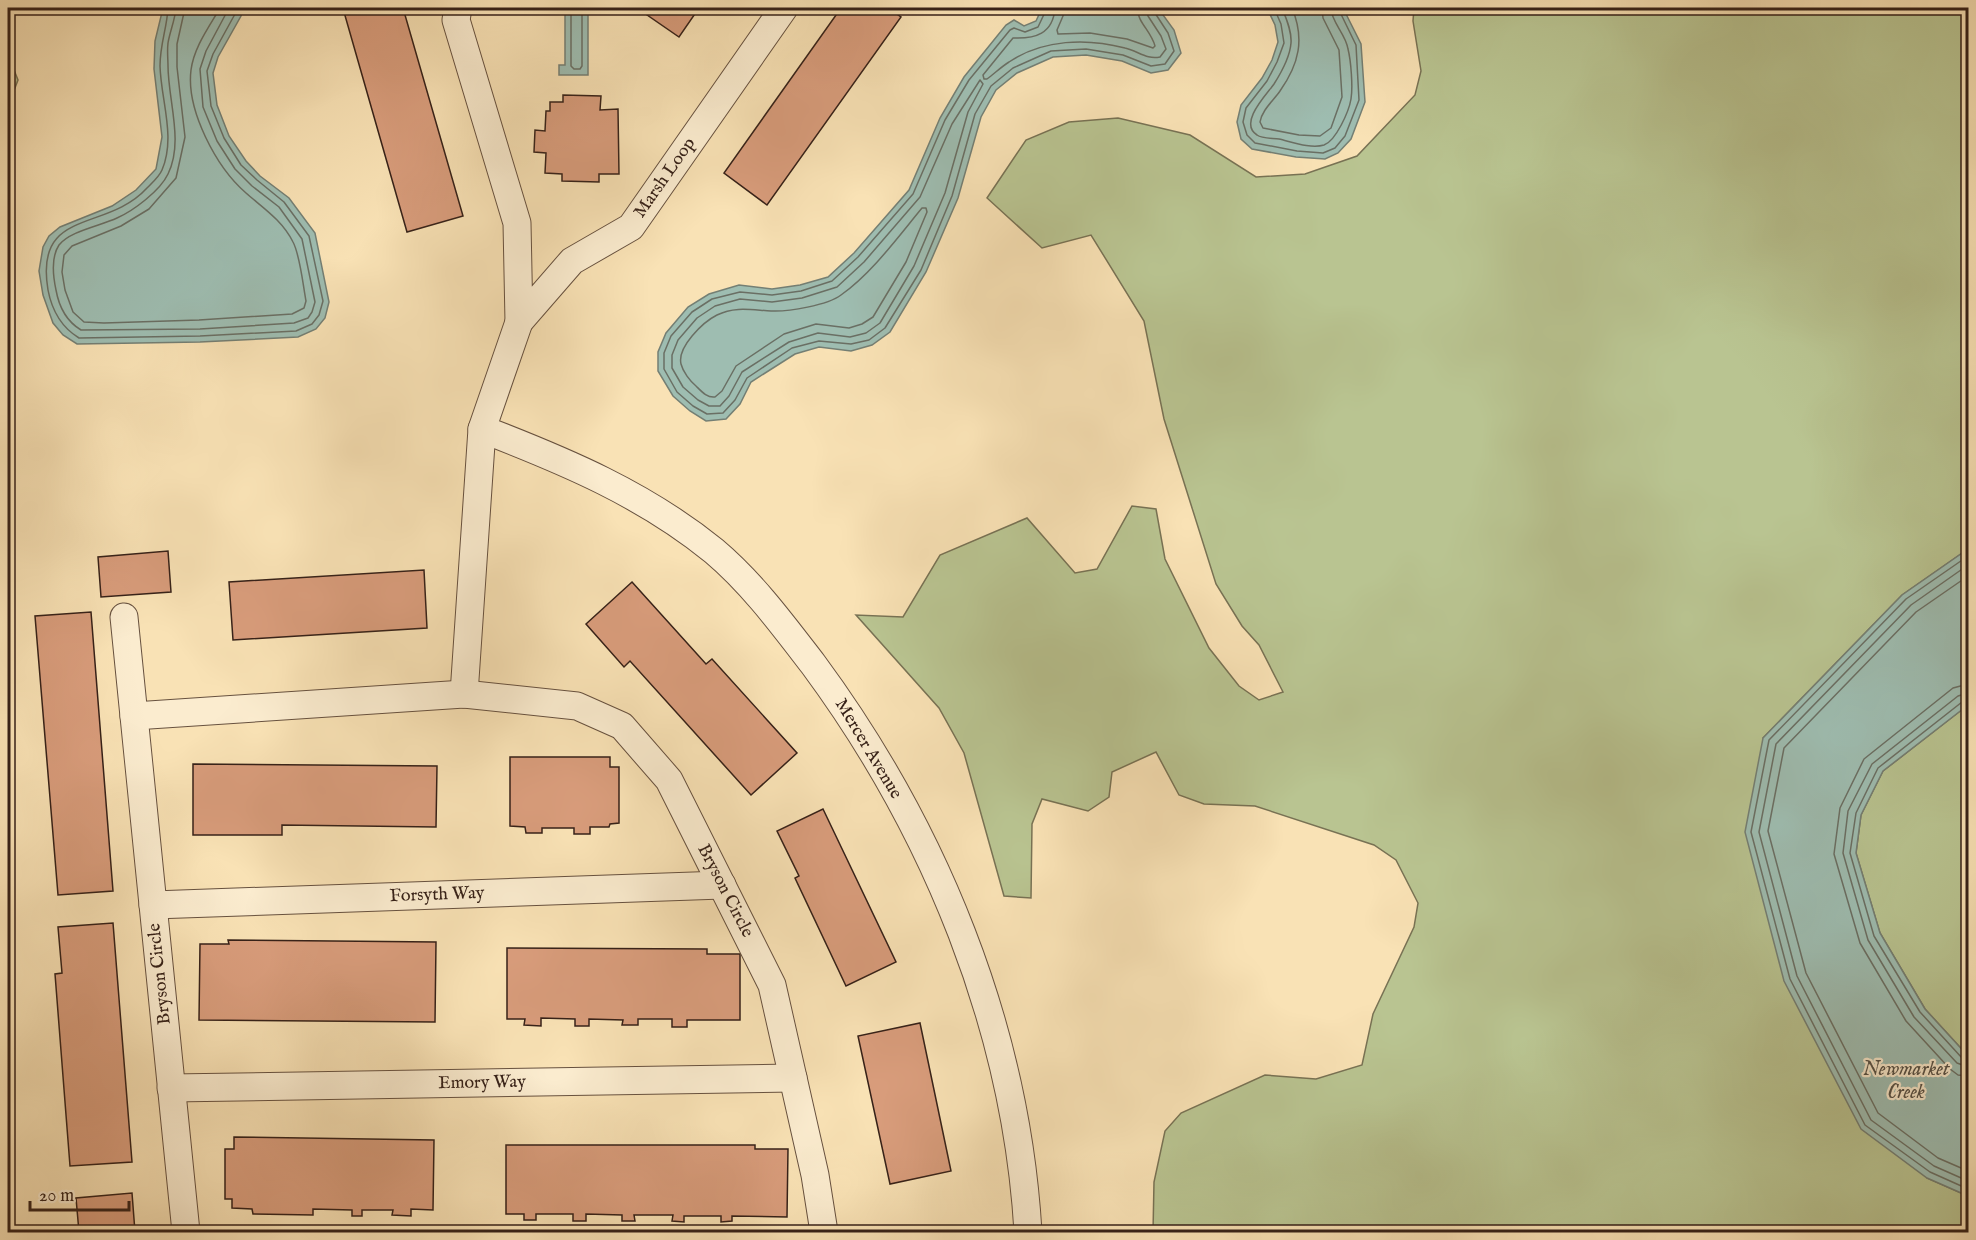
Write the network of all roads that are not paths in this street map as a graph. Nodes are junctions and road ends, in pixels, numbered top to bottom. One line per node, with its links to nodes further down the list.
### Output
1 (458, 8): 3 (street, Marsh Loop)
2 (784, 8): 3 (street, Marsh Loop)
3 (519, 322): 4 (street, Marsh Loop)
4 (482, 429): 6 (street); 14 (street, Mercer Avenue)
5 (123, 617): 7 (street, Bryson Circle)
6 (464, 694): 7 (street, Bryson Circle); 8 (street, Bryson Circle)
7 (134, 716): 9 (street, Bryson Circle)
8 (722, 885): 9 (street, Forsyth Way); 10 (street, Bryson Circle)
9 (153, 905): 11 (street, Bryson Circle)
10 (793, 1078): 11 (street, Emory Way); 13 (street, Bryson Circle)
11 (171, 1088): 12 (street, Bryson Circle)
12 (186, 1233)
13 (824, 1233)
14 (1028, 1233)

